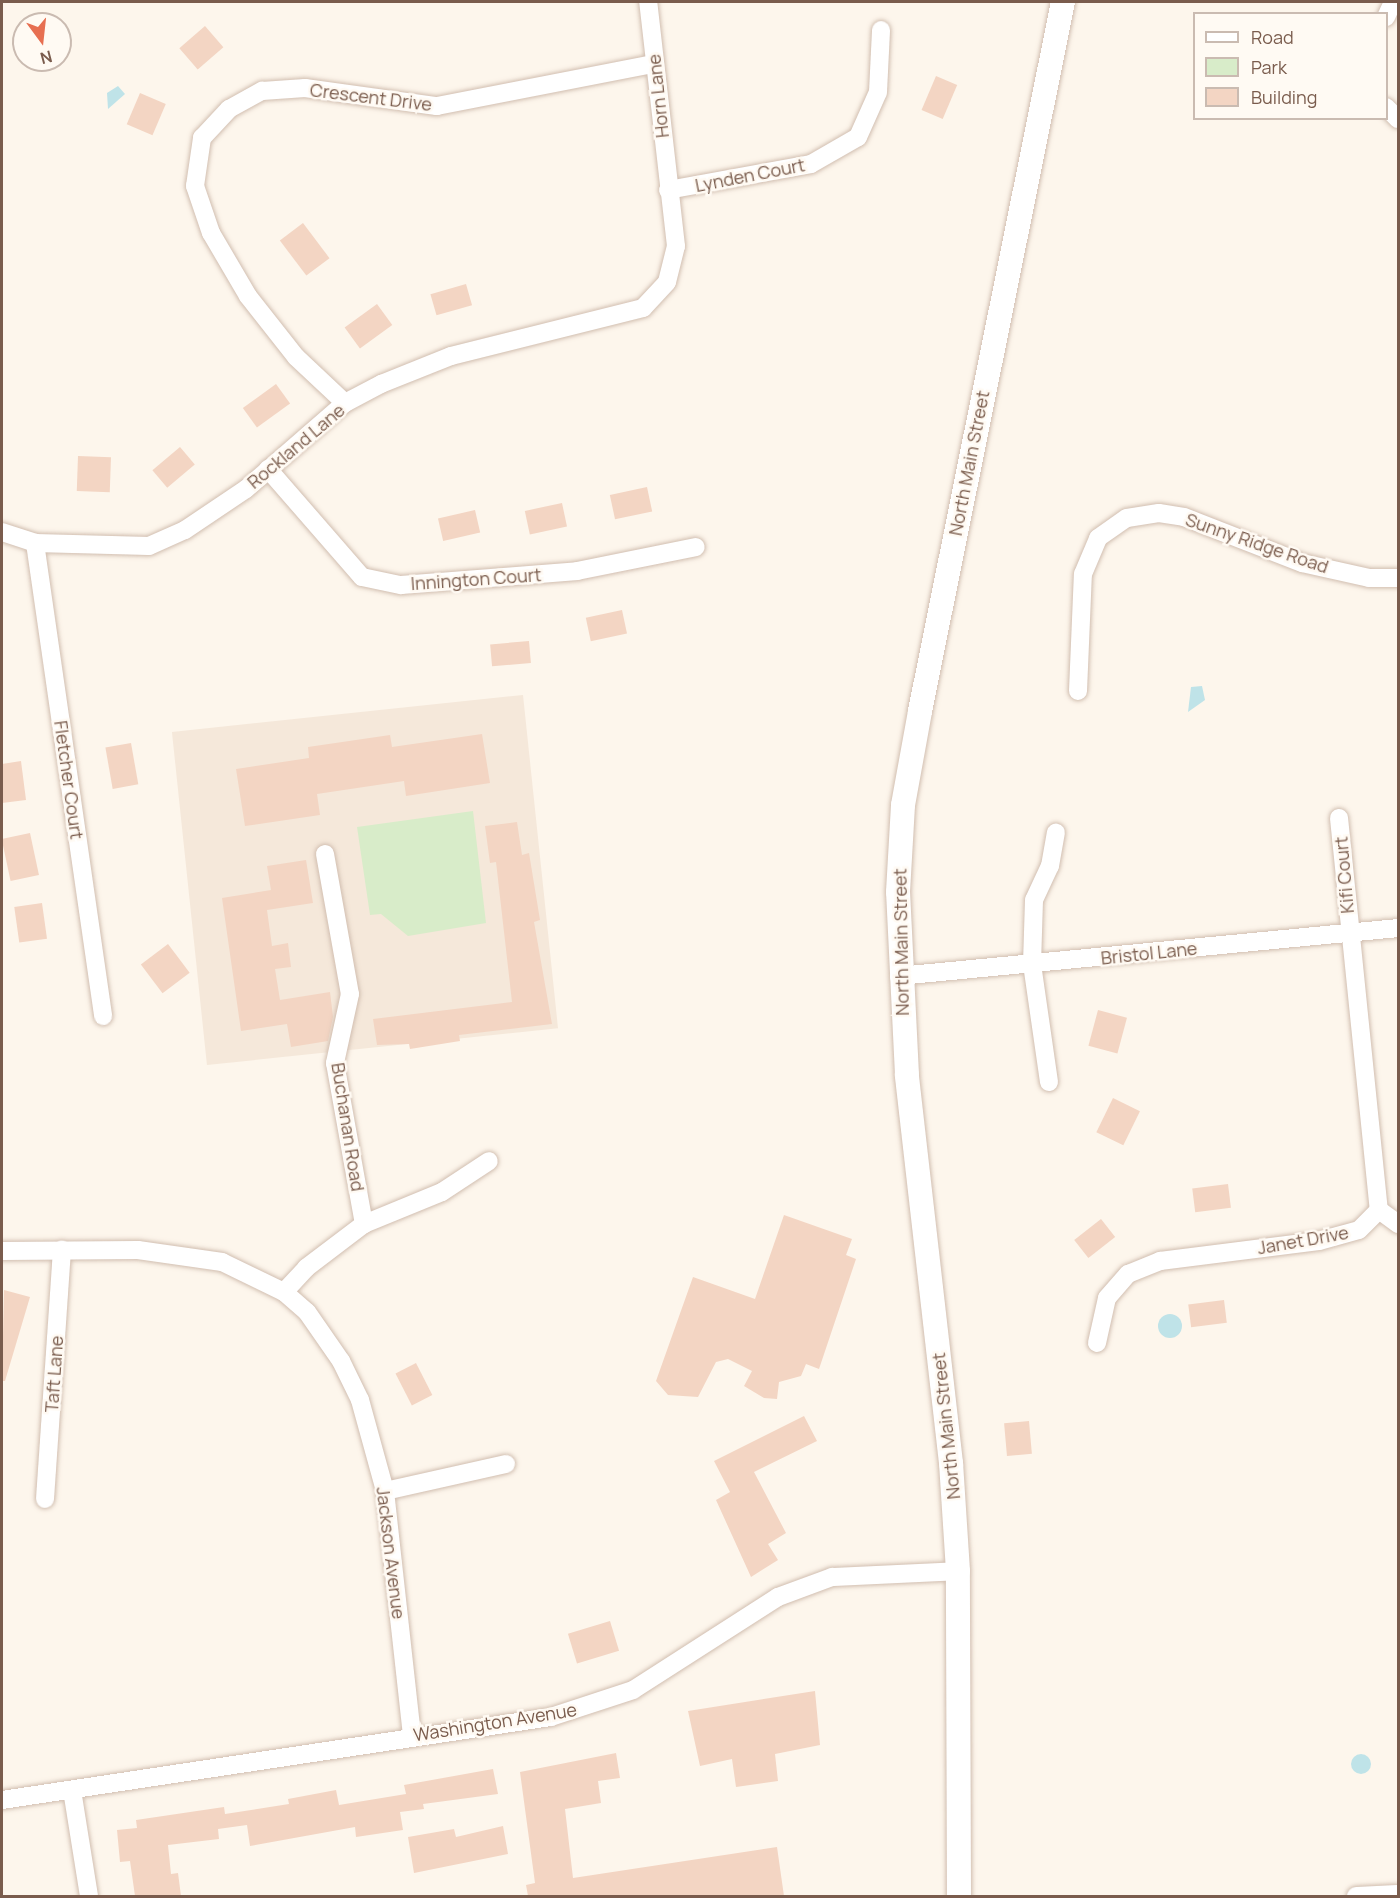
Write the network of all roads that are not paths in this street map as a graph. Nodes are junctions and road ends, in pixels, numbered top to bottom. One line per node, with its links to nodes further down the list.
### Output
1 (648, 2): 4 (street, Horn Lane)
2 (1063, 2): 19 (main road, North Main Street)
3 (881, 30): 5 (street, Lynden Court)
4 (654, 64): 5 (street, Horn Lane); 6 (street, Crescent Drive)
5 (668, 189): 6 (street, Rockland Lane)
6 (345, 403): 7 (street, Rockland Lane)
7 (268, 469): 9 (street, Rockland Lane); 10 (street, Innington Court)
8 (2, 532): 9 (street, Rockland Lane)
9 (35, 543): 20 (street, Fletcher Court)
10 (696, 547)
11 (1398, 578): 12 (street, Sunny Ridge Road)
12 (1078, 691)
13 (1339, 818): 17 (street, Kifi Court)
14 (1056, 833): 18 (street)
15 (325, 854): 24 (street, Buchanan Road)
16 (1398, 928): 17 (street, Bristol Lane)
17 (1349, 933): 18 (street, Bristol Lane); 23 (street)
18 (1032, 964): 19 (street, Bristol Lane); 21 (street)
19 (899, 976): 33 (main road, North Main Street)
20 (103, 1016)
21 (1049, 1082)
22 (489, 1161): 24 (street)
23 (1379, 1210): 25 (street); 29 (street, Janet Drive)
24 (364, 1224): 28 (street)
25 (1398, 1224)
26 (62, 1250): 27 (street, Jackson Avenue); 28 (street, Jackson Avenue); 32 (street, Taft Lane)
27 (2, 1251)
28 (284, 1292): 31 (street, Jackson Avenue)
29 (1097, 1343)
30 (506, 1464): 31 (street)
31 (385, 1491): 34 (street, Jackson Avenue)
32 (45, 1499)
33 (958, 1571): 34 (street, Washington Avenue); 39 (main road, North Main Street)
34 (412, 1736): 35 (street, Washington Avenue)
35 (72, 1790): 36 (street, Washington Avenue); 38 (street)
36 (2, 1800)
37 (1398, 1894): 40 (street)
38 (89, 1896)
39 (959, 1896)
40 (1356, 1896)

